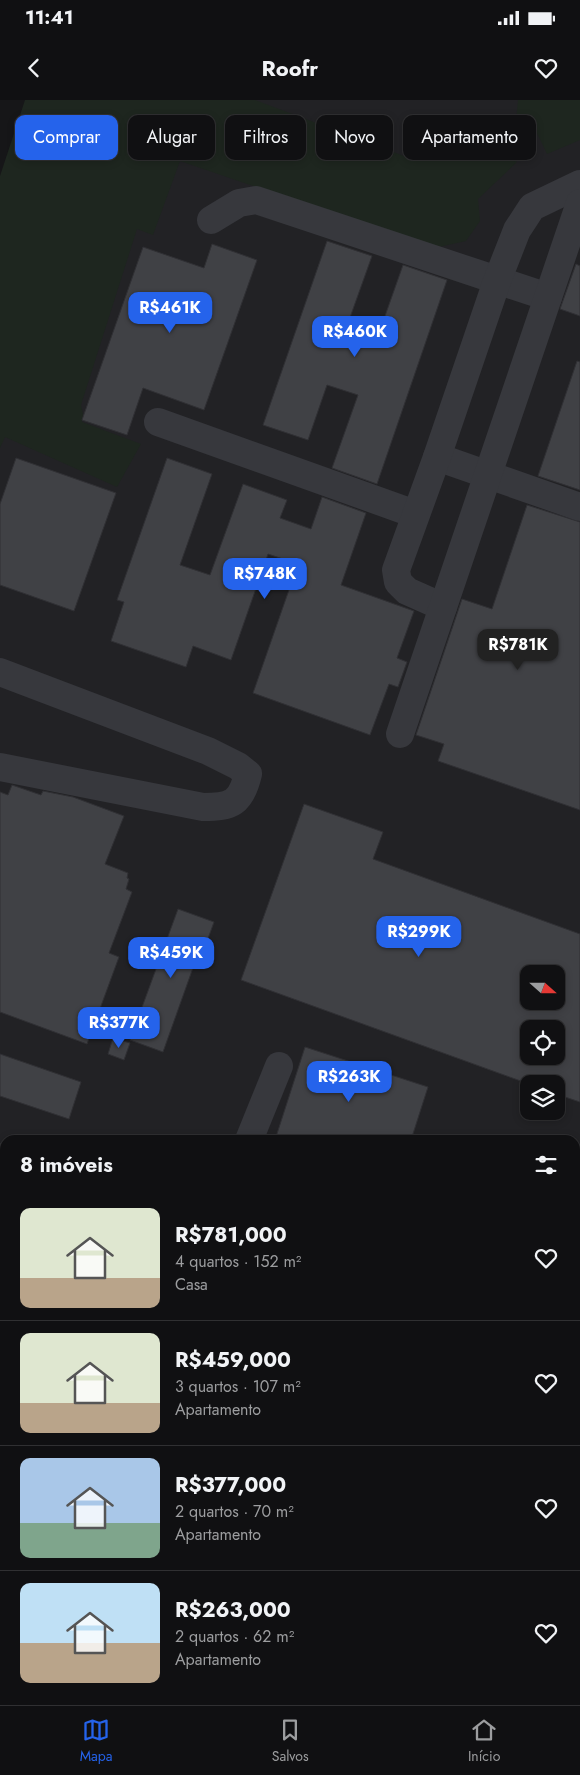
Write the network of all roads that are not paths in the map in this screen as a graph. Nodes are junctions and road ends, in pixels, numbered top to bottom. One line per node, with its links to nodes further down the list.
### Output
1 (580, 184): 4 (street)
2 (580, 203): 5 (street)
3 (211, 220): 4 (street)
4 (497, 281): 5 (street); 7 (street)
5 (548, 297): 8 (street)
6 (158, 422): 10 (street)
7 (436, 458): 8 (street); 10 (street)
8 (488, 474): 9 (street); 11 (street)
9 (580, 507)
10 (415, 514): 11 (street)
11 (443, 607): 13 (street)
12 (0, 672): 14 (street)
13 (400, 734)
14 (0, 767)
15 (280, 1066): 16 (street)
16 (251, 1135)

